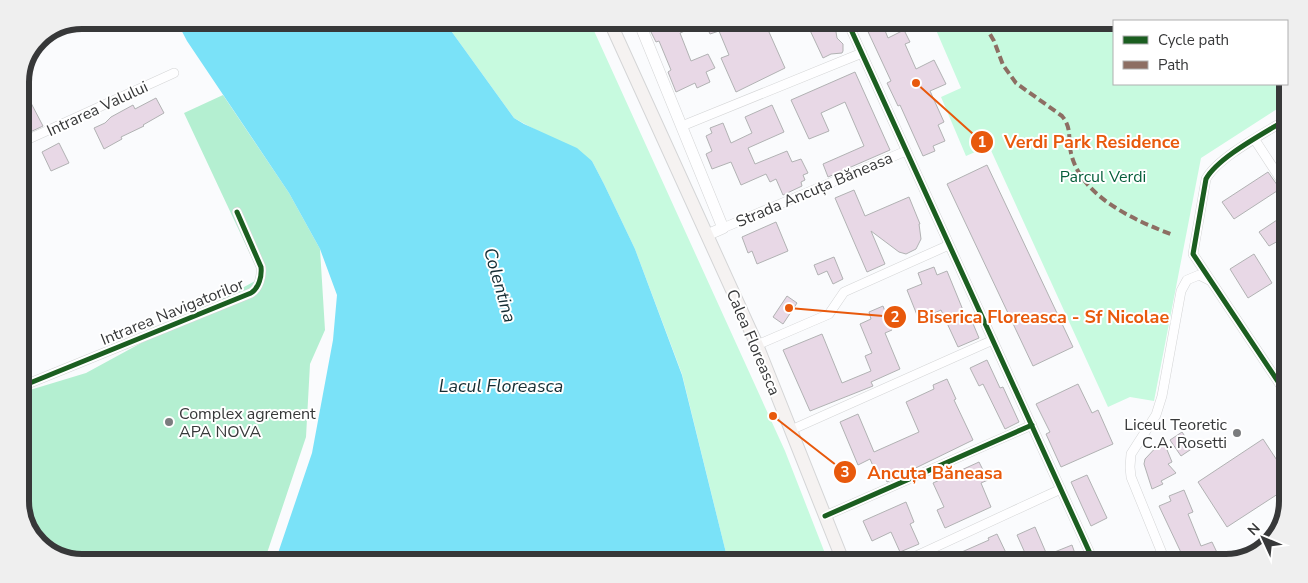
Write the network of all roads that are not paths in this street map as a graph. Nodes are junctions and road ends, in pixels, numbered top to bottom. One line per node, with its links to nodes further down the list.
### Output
1 (613, 29): 15 (main road, Calea Floreasca)
2 (646, 29): 7 (street)
3 (851, 29): 4 (street)
4 (862, 53): 7 (street); 10 (street)
5 (174, 73): 8 (street, Intrarea Valului)
6 (1279, 125): 9 (street)
7 (682, 126): 13 (street)
8 (29, 140)
9 (1255, 140): 11 (street); 17 (street)
10 (906, 151): 14 (street, Strada Ancuța Băneasa); 16 (street)
11 (1279, 177)
12 (237, 212): 21 (street, Intrarea Navigatorilor)
13 (717, 214): 14 (street); 15 (street)
14 (723, 228): 15 (street)
15 (705, 232): 19 (main road, Calea Floreasca)
16 (950, 245): 18 (street); 19 (street)
17 (1209, 280): 20 (street); 29 (street)
18 (993, 340): 22 (street); 23 (street)
19 (757, 346): 23 (main road, Calea Floreasca)
20 (1279, 383)
21 (29, 384)
22 (1032, 425): 24 (street); 25 (street)
23 (791, 430): 25 (main road, Calea Floreasca)
24 (1061, 490): 27 (street); 28 (street)
25 (825, 516): 26 (main road, Calea Floreasca)
26 (840, 554)
27 (921, 554)
28 (1090, 554)
29 (1162, 554)

